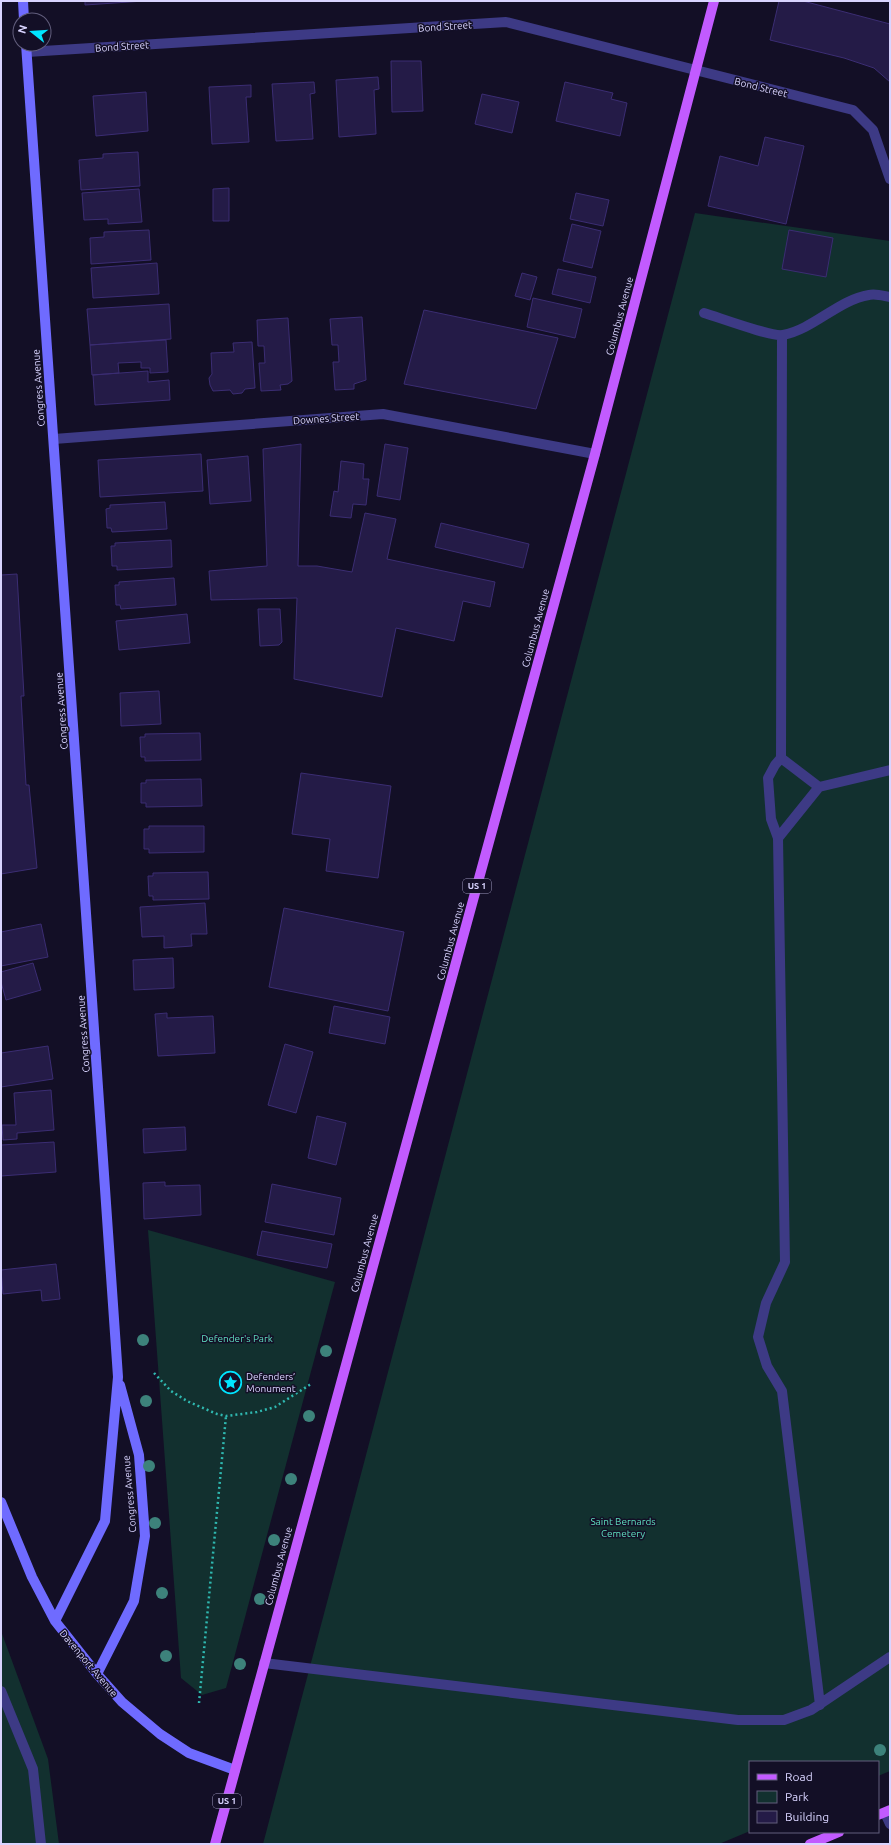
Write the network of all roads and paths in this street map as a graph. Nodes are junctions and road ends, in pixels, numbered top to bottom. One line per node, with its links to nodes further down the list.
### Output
1 (23, 1): 3 (main road)
2 (714, 1): 6 (main road, Columbus Avenue / US 1)
3 (24, 12)
4 (52, 47): 6 (street, Bond Street)
5 (26, 52): 11 (main road, Congress Avenue)
6 (696, 70): 7 (street, Bond Street); 12 (main road, Columbus Avenue / US 1)
7 (890, 179)
8 (890, 297): 10 (street)
9 (704, 313): 10 (street)
10 (782, 336): 13 (street)
11 (54, 439): 12 (street, Downes Street); 18 (main road, Congress Avenue)
12 (595, 454): 24 (main road, Columbus Avenue / US 1)
13 (781, 758): 15 (street); 16 (street)
14 (890, 770): 15 (street)
15 (819, 787): 16 (street)
16 (778, 838): 29 (street)
17 (154, 1373): 20 (path)
18 (118, 1377): 22 (main road, Congress Avenue); 25 (main road, Congress Avenue)
19 (311, 1384): 20 (path)
20 (226, 1416): 28 (path)
21 (1, 1502): 22 (main road, Davenport Avenue)
22 (55, 1621): 25 (main road, Davenport Avenue)
23 (890, 1657): 29 (street)
24 (264, 1664): 29 (street); 30 (main road, Columbus Avenue / US 1)
25 (96, 1674): 30 (main road, Davenport Avenue)
26 (1, 1691): 27 (street)
27 (3, 1704): 34 (street)
28 (199, 1704)
29 (820, 1705)
30 (235, 1770): 35 (main road, US 1)
31 (884, 1813): 32 (street)
32 (890, 1824)
33 (837, 1833): 36 (main road)
34 (41, 1844)
35 (215, 1844)
36 (810, 1844)

